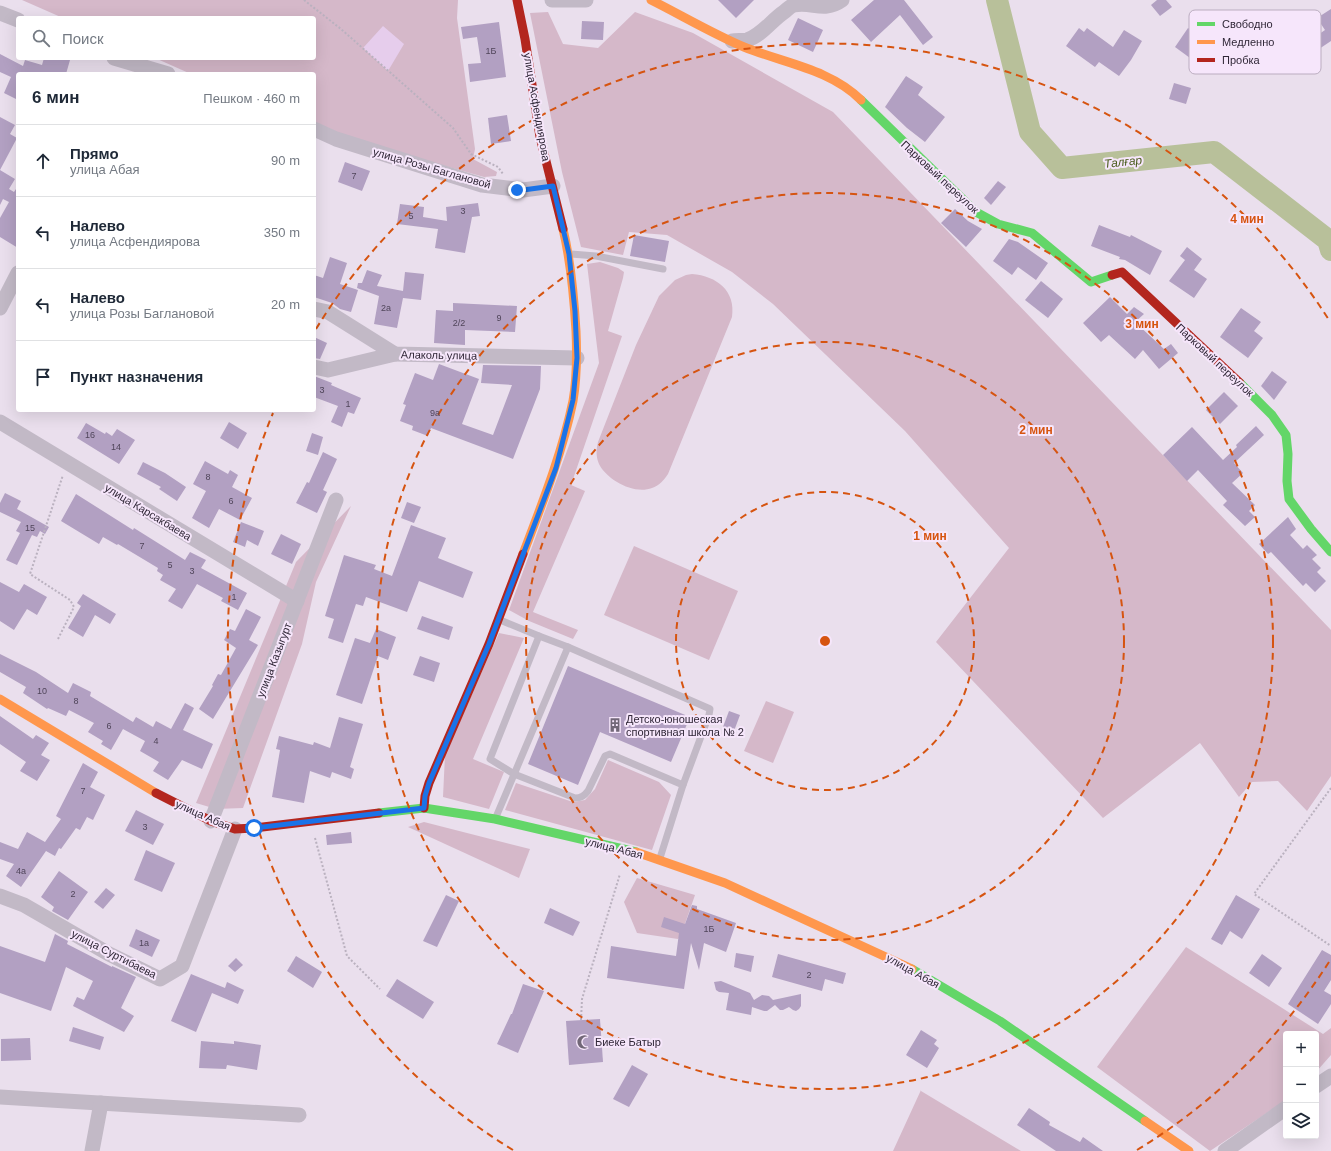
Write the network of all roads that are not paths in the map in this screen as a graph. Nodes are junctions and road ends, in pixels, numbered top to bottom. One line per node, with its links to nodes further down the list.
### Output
1 (517, 0): 12 (street, улица Асфендиярова)
2 (552, 0): 3 (street)
3 (586, 0)
4 (653, 0): 8 (street, Парковый переулок)
5 (842, 0): 8 (street)
6 (0, 13): 7 (street)
7 (16, 19)
8 (732, 41): 23 (street, Парковый переулок)
9 (121, 60): 10 (street)
10 (161, 72)
11 (316, 130): 12 (street, улица Розы Баглановой)
12 (553, 186): 13 (street, улица Асфендиярова)
13 (569, 254): 14 (lane); 19 (street, улица Асфендиярова)
14 (663, 269)
15 (16, 277): 16 (street)
16 (0, 308)
17 (316, 309): 18 (street, Алаколь улица)
18 (395, 354): 19 (street, Алаколь улица); 20 (street)
19 (577, 358): 25 (street, улица Асфендиярова)
20 (316, 367)
21 (0, 422): 24 (street, улица Карсакбаева)
22 (336, 500): 24 (street, улица Казыгурт)
23 (1331, 552)
24 (297, 601): 33 (street, улица Казыгурт)
25 (498, 620): 26 (lane); 31 (street, улица Асфендиярова)
26 (539, 636): 27 (lane); 29 (lane)
27 (568, 647): 29 (lane); 30 (lane)
28 (0, 699): 33 (street, улица Абая)
29 (514, 774): 30 (lane); 32 (lane)
30 (683, 785): 35 (lane)
31 (424, 808): 32 (street, улица Абая); 34 (street, улица Абая)
32 (495, 819): 35 (street, улица Абая)
33 (211, 820): 34 (street, улица Абая)
34 (235, 829): 36 (street, улица Суртибаева)
35 (659, 860): 44 (street, улица Абая)
36 (0, 896)
37 (1331, 1076): 38 (street)
38 (1319, 1084)
39 (0, 1097): 40 (street)
40 (101, 1103): 42 (street); 43 (street)
41 (1283, 1110): 45 (street)
42 (299, 1115)
43 (92, 1151)
44 (1189, 1151)
45 (1225, 1151)

